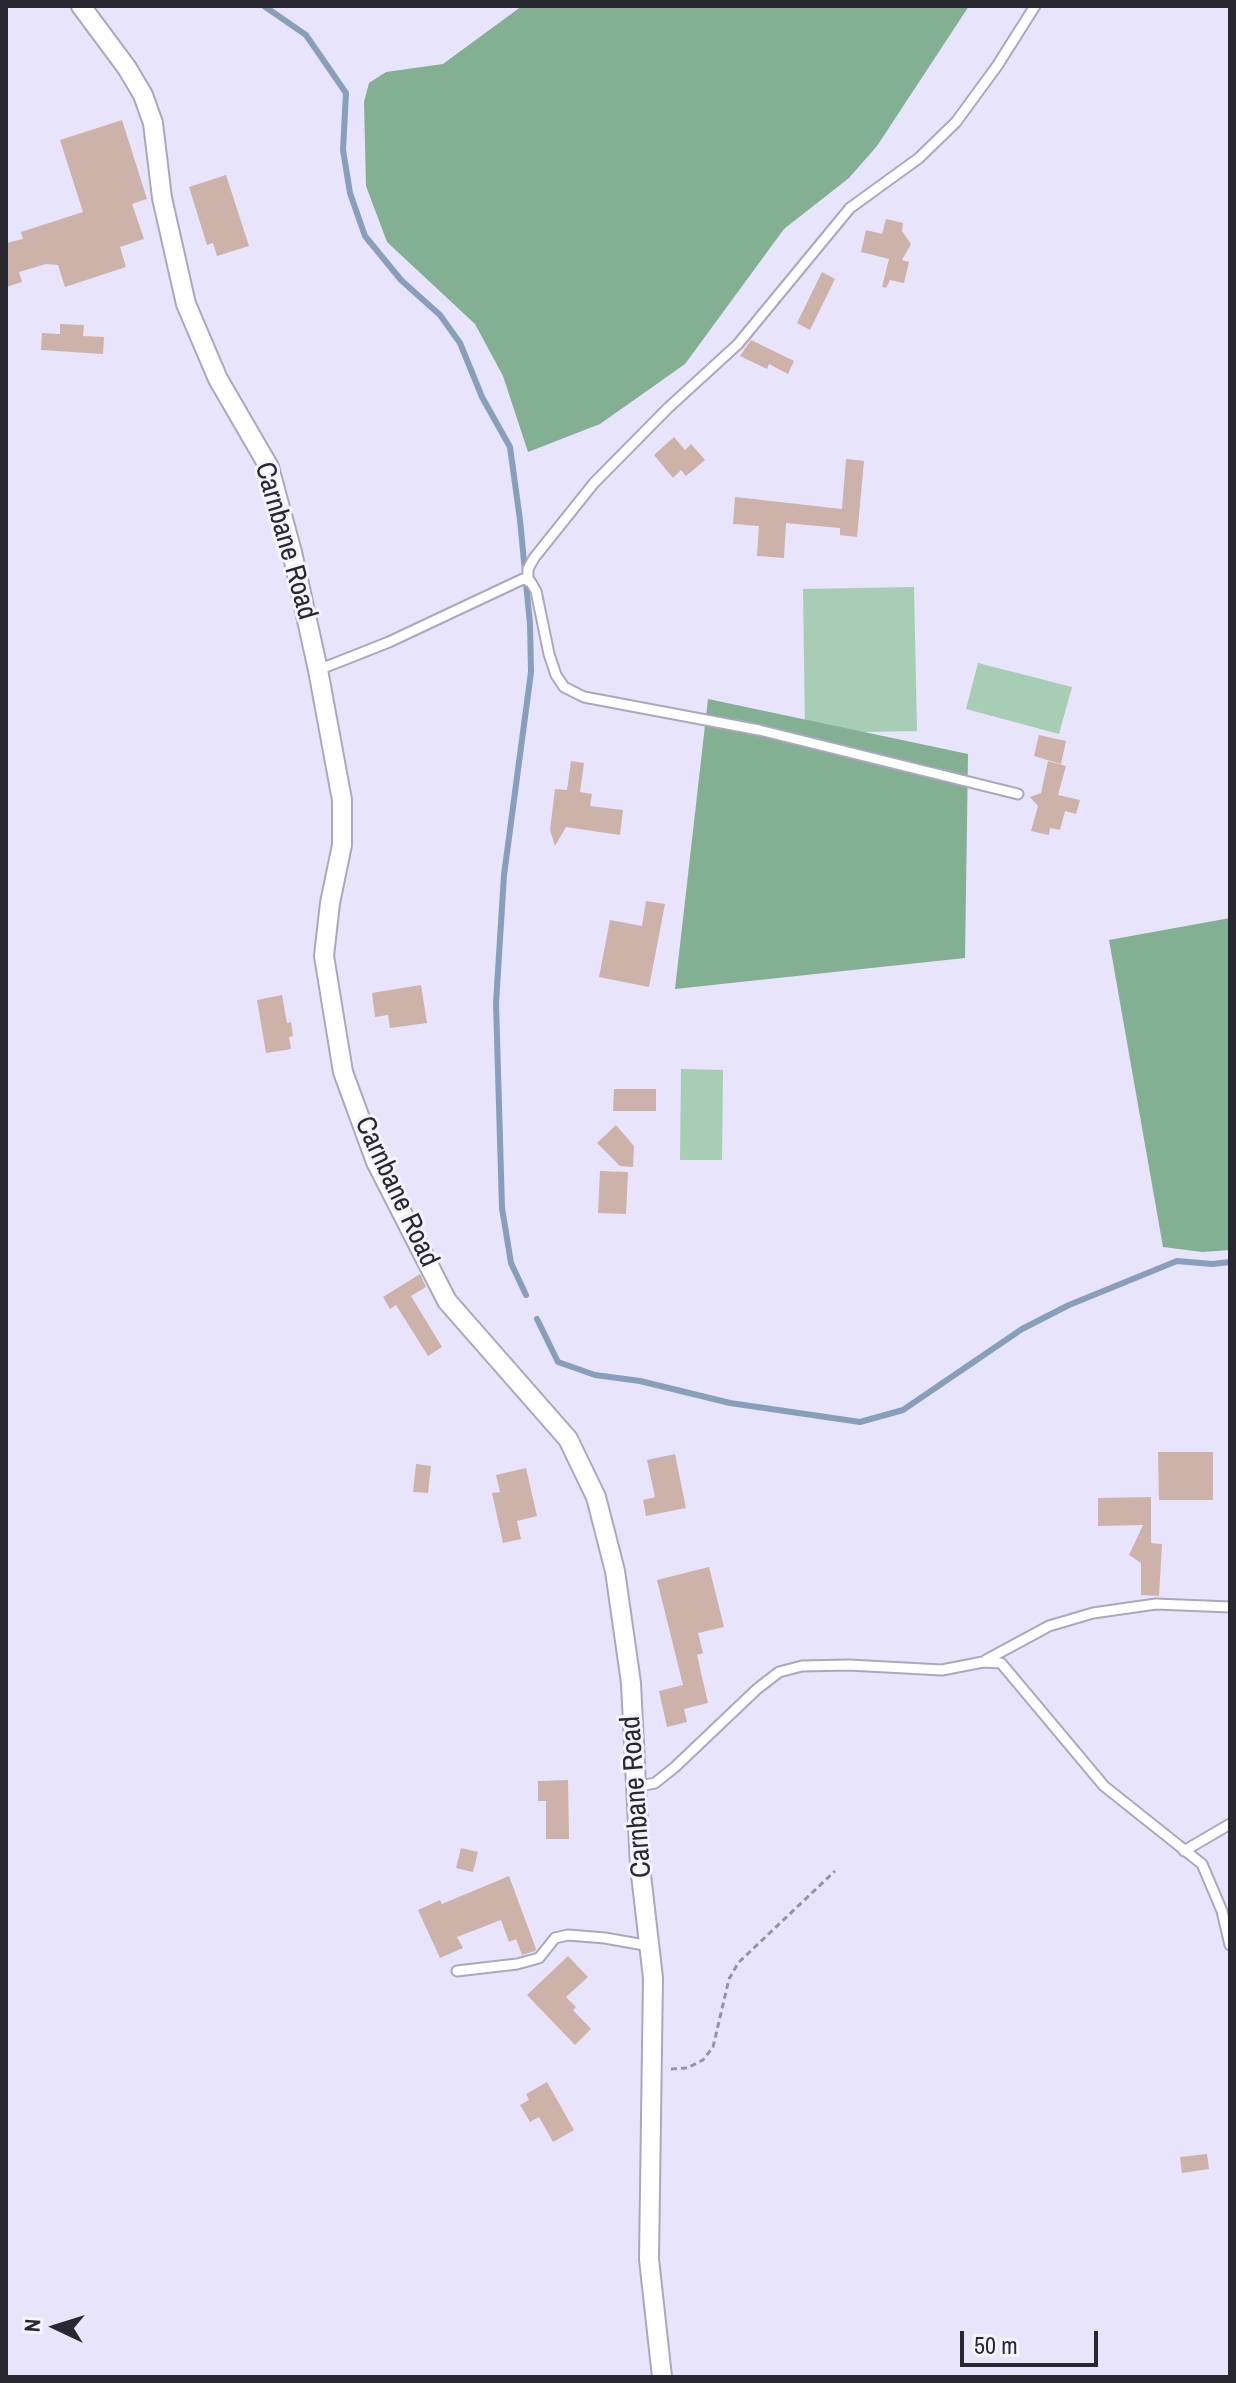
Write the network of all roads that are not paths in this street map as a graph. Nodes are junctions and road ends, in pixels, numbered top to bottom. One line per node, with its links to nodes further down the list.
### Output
1 (81, 6): 4 (street, Carnbane Road)
2 (1035, 6): 3 (lane)
3 (525, 580): 4 (lane); 5 (lane)
4 (318, 670): 8 (street, Carnbane Road)
5 (1018, 794)
6 (1230, 1607): 7 (lane)
7 (983, 1662): 8 (lane); 10 (lane)
8 (635, 1787): 12 (street, Carnbane Road)
9 (1230, 1824): 10 (lane)
10 (1184, 1851): 11 (lane)
11 (1230, 1945)
12 (650, 1946): 13 (lane); 14 (street, Carnbane Road)
13 (457, 1971)
14 (662, 2377)

